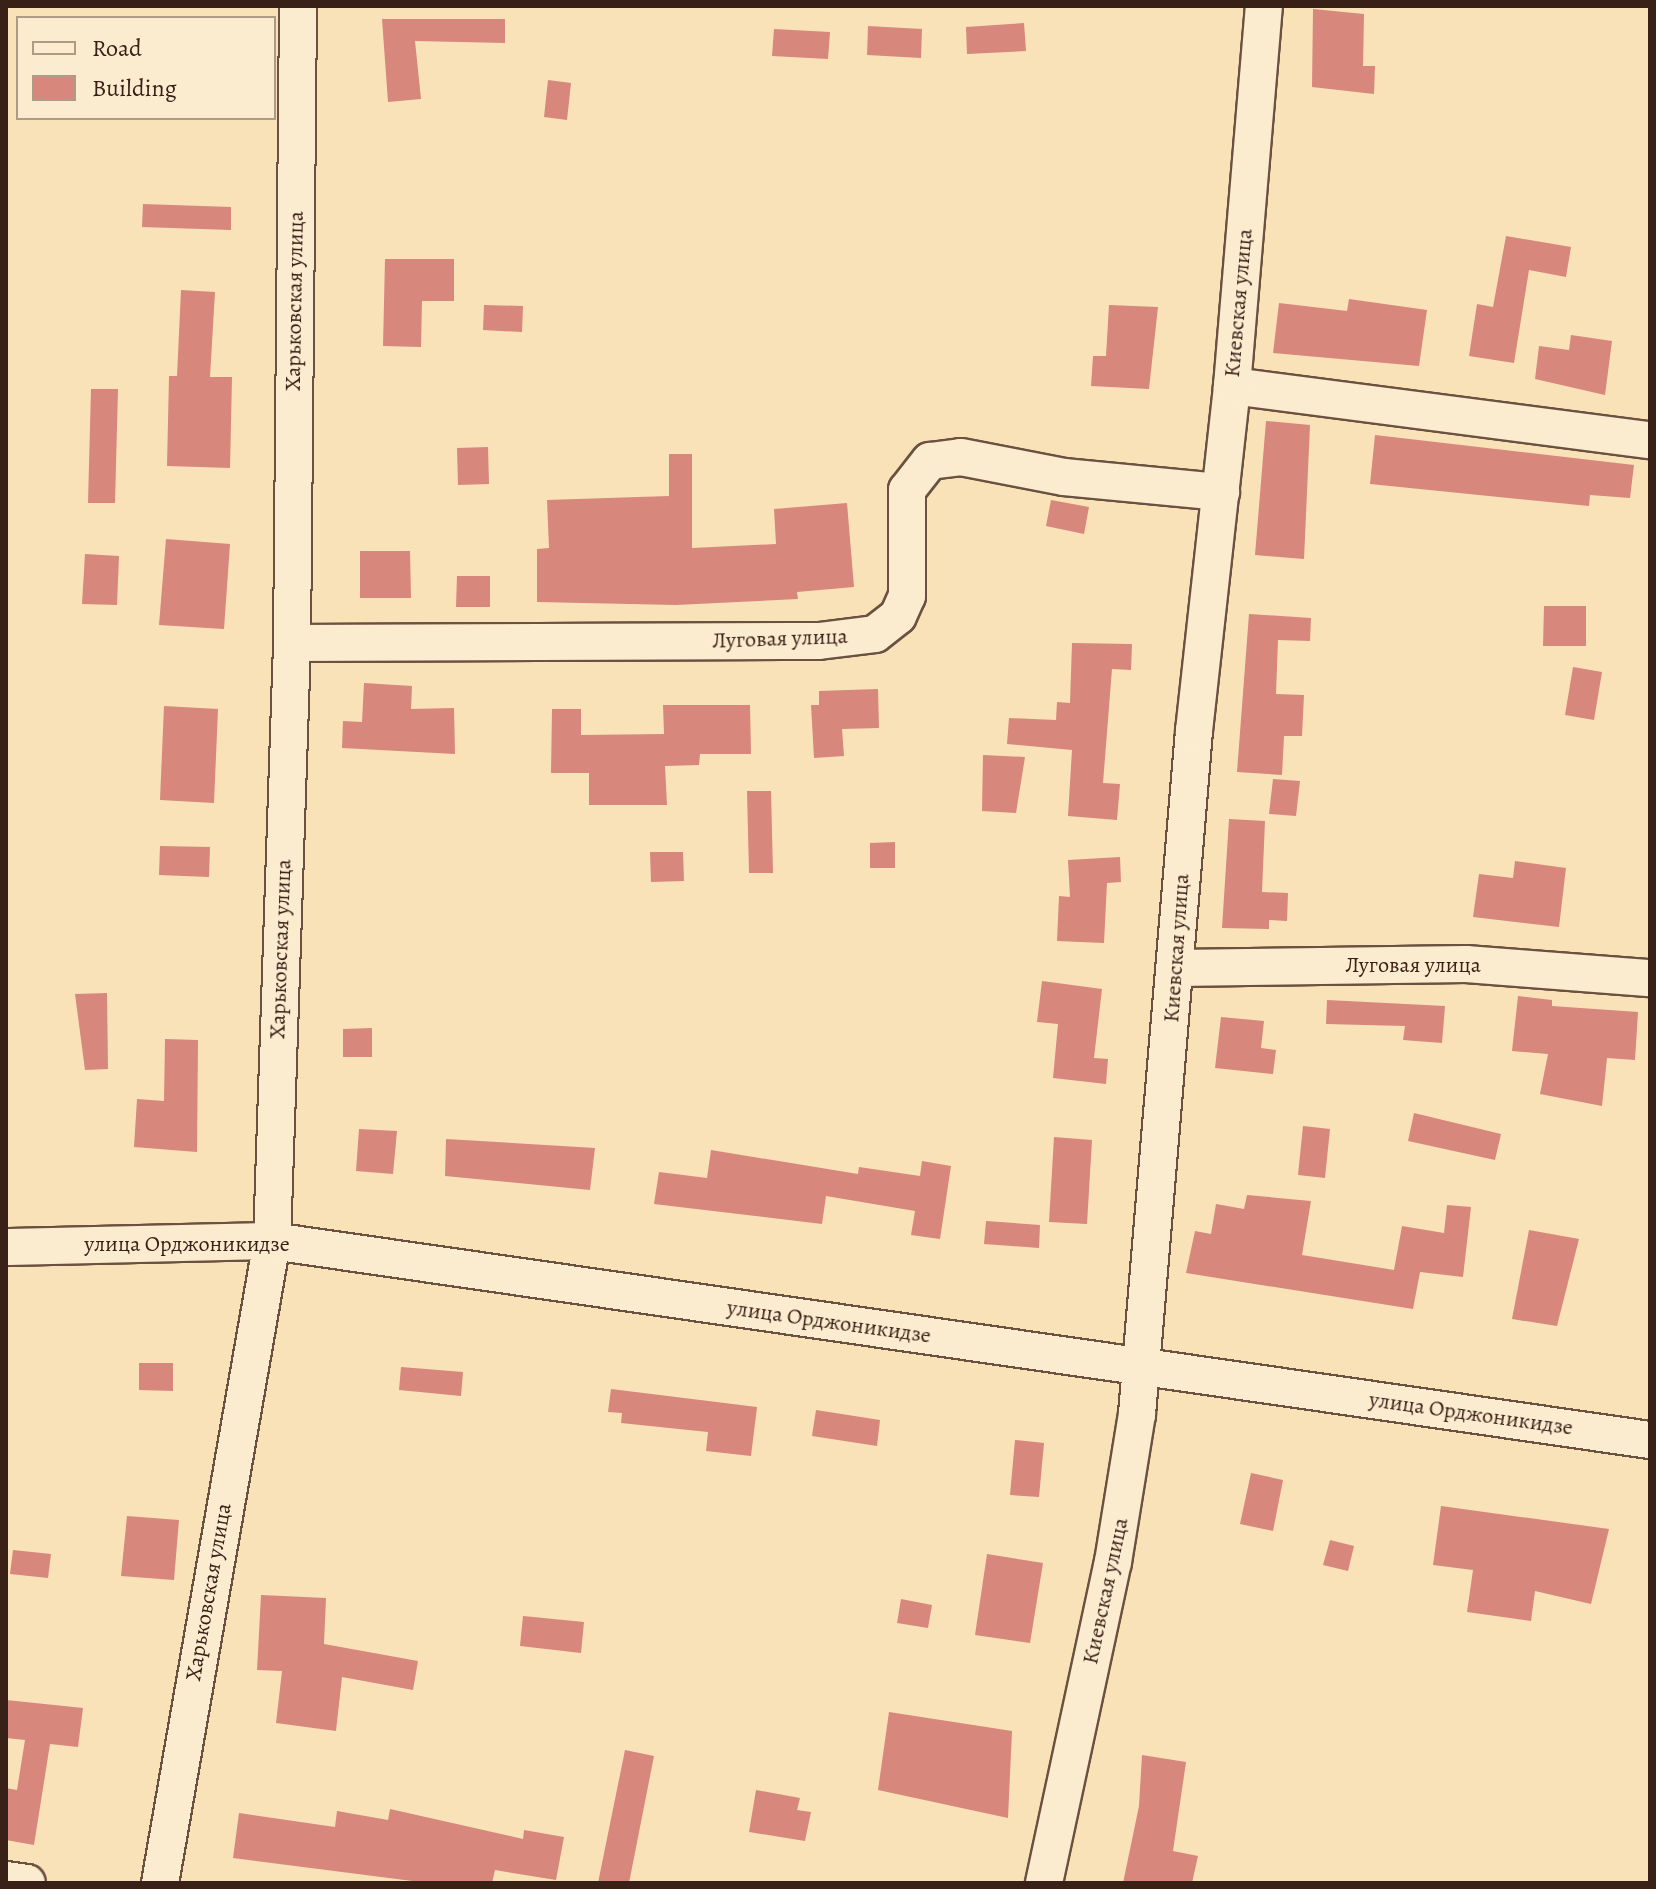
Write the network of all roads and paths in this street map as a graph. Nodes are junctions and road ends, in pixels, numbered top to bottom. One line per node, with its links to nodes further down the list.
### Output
1 (298, 6): 6 (street, Харьковская улица)
2 (1264, 6): 3 (street, Киевская улица)
3 (1232, 386): 4 (street); 5 (street, Киевская улица)
4 (1650, 440)
5 (1221, 492): 6 (street, Луговая улица); 7 (street, Киевская улица)
6 (292, 643): 9 (street, Харьковская улица)
7 (1176, 968): 8 (street, Луговая улица); 11 (street, Киевская улица)
8 (1650, 978)
9 (272, 1241): 10 (street, улица Орджоникидзе); 11 (street, улица Орджоникидзе); 15 (street, Харьковская улица)
10 (6, 1247)
11 (1142, 1367): 12 (street, улица Орджоникидзе); 16 (street, Киевская улица)
12 (1650, 1440)
13 (6, 1880): 14 (street)
14 (27, 1883)
15 (160, 1883)
16 (1044, 1883)

